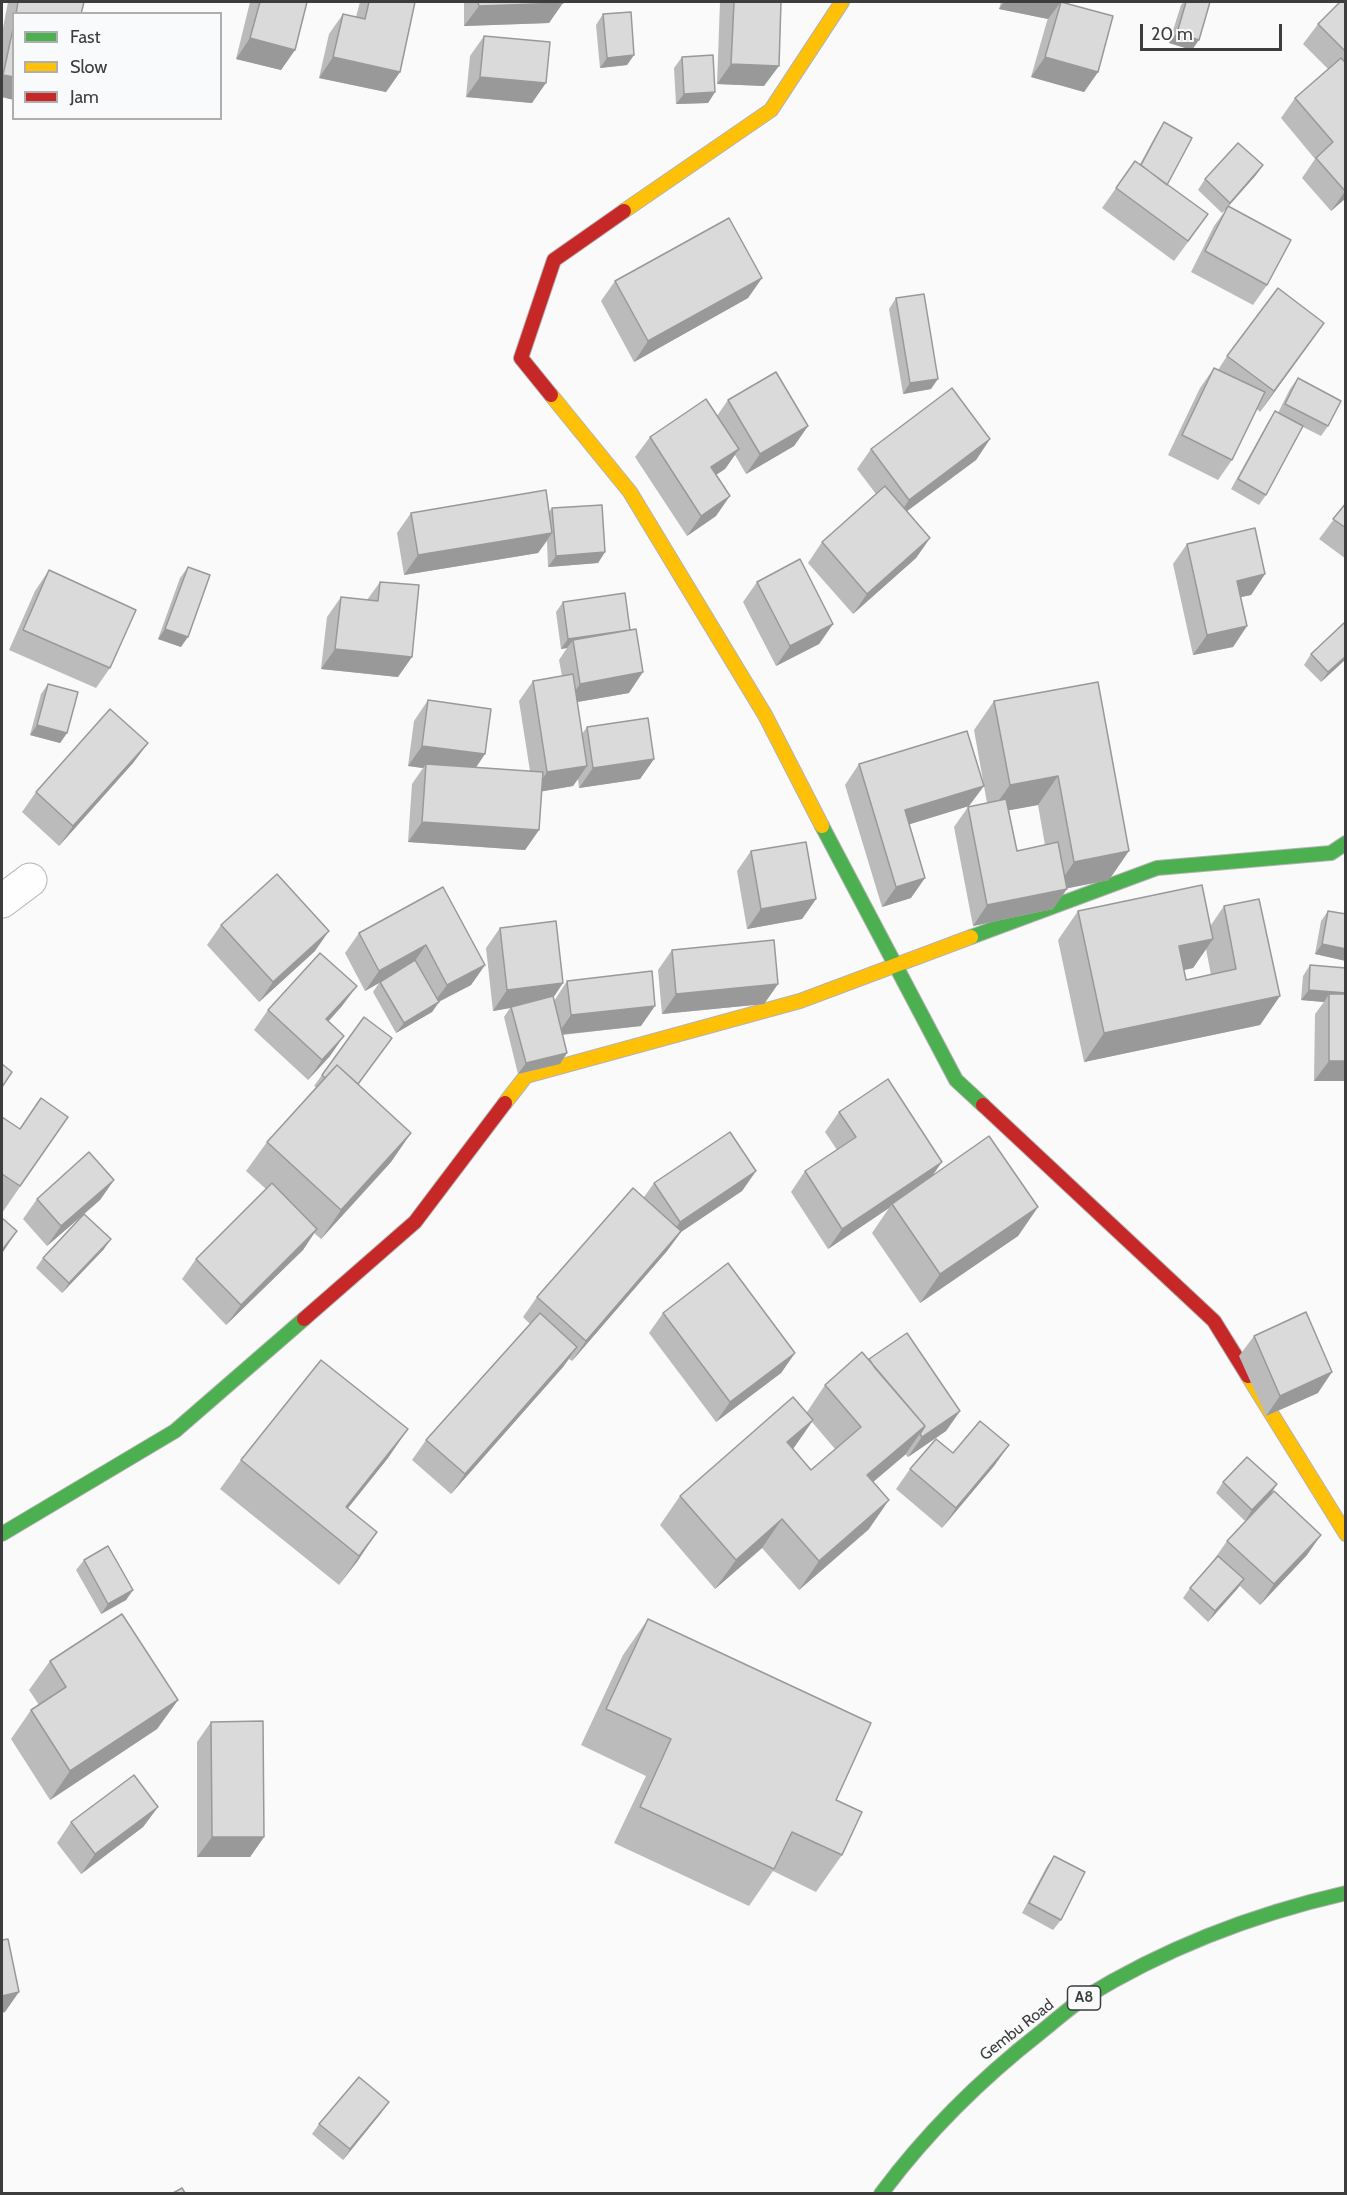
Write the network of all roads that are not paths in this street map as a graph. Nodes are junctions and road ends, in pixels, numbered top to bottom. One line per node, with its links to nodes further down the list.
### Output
1 (842, 2): 5 (street)
2 (1346, 843): 5 (street)
3 (30, 880): 4 (street)
4 (2, 901)
5 (894, 967): 6 (street); 7 (street)
6 (2, 1534)
7 (1346, 1534)
8 (1346, 1893): 9 (street, Gembu Road / A8)
9 (881, 2193)

